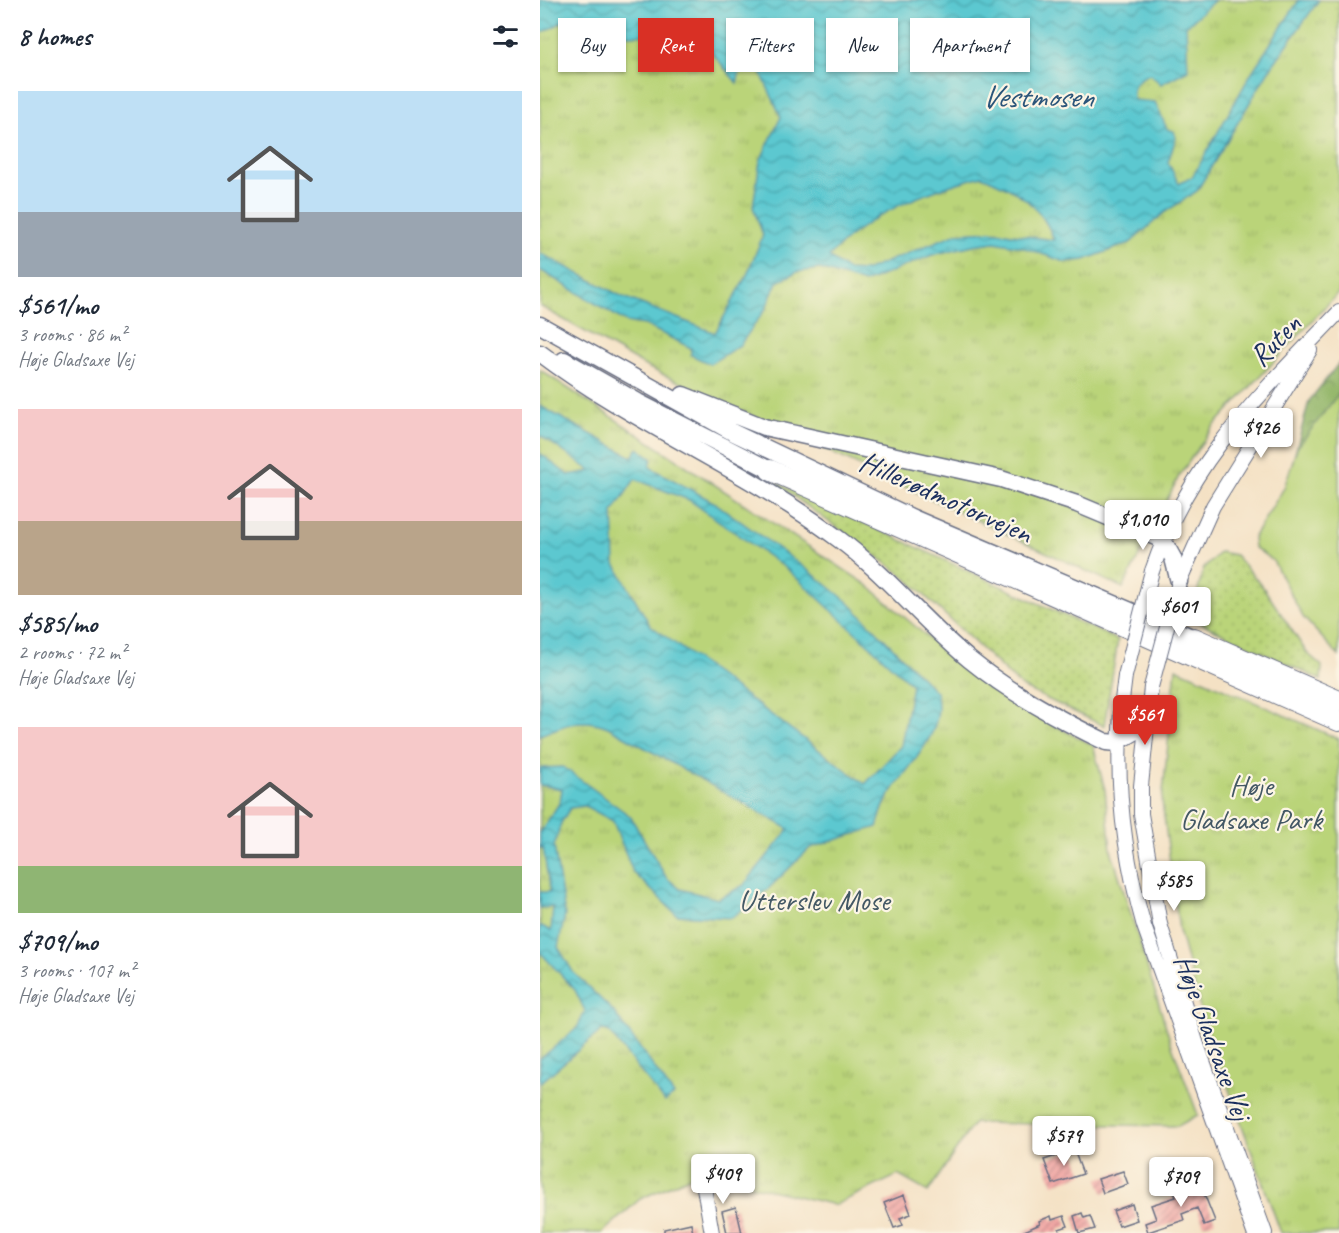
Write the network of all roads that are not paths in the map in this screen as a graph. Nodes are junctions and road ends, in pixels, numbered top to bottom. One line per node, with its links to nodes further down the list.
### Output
1 (1339, 312): 3 (street, Ruten)
2 (540, 325): 6 (main road, Hillerødmotorvejen)
3 (1326, 326): 8 (street, Ruten); 9 (street, Ruten)
4 (540, 346): 7 (main road, Hillerødmotorvejen)
5 (540, 353): 14 (main road)
6 (618, 370): 8 (main road); 10 (main road, Hillerødmotorvejen)
7 (770, 470): 13 (highway, Hillerødmotorvejen)
8 (1163, 540): 9 (main road); 14 (street, Høje Gladsaxe Vej, bridge)
9 (1179, 582): 12 (street, Høje Gladsaxe Vej, bridge)
10 (1194, 638): 11 (highway, Hillerødmotorvejen)
11 (1339, 701)
12 (1147, 720): 14 (street); 18 (street, Høje Gladsaxe Vej)
13 (1339, 721)
14 (1118, 743): 17 (street, Høje Gladsaxe Vej)
15 (703, 1182): 16 (street)
16 (712, 1233)
17 (1254, 1233)
18 (1265, 1233)

